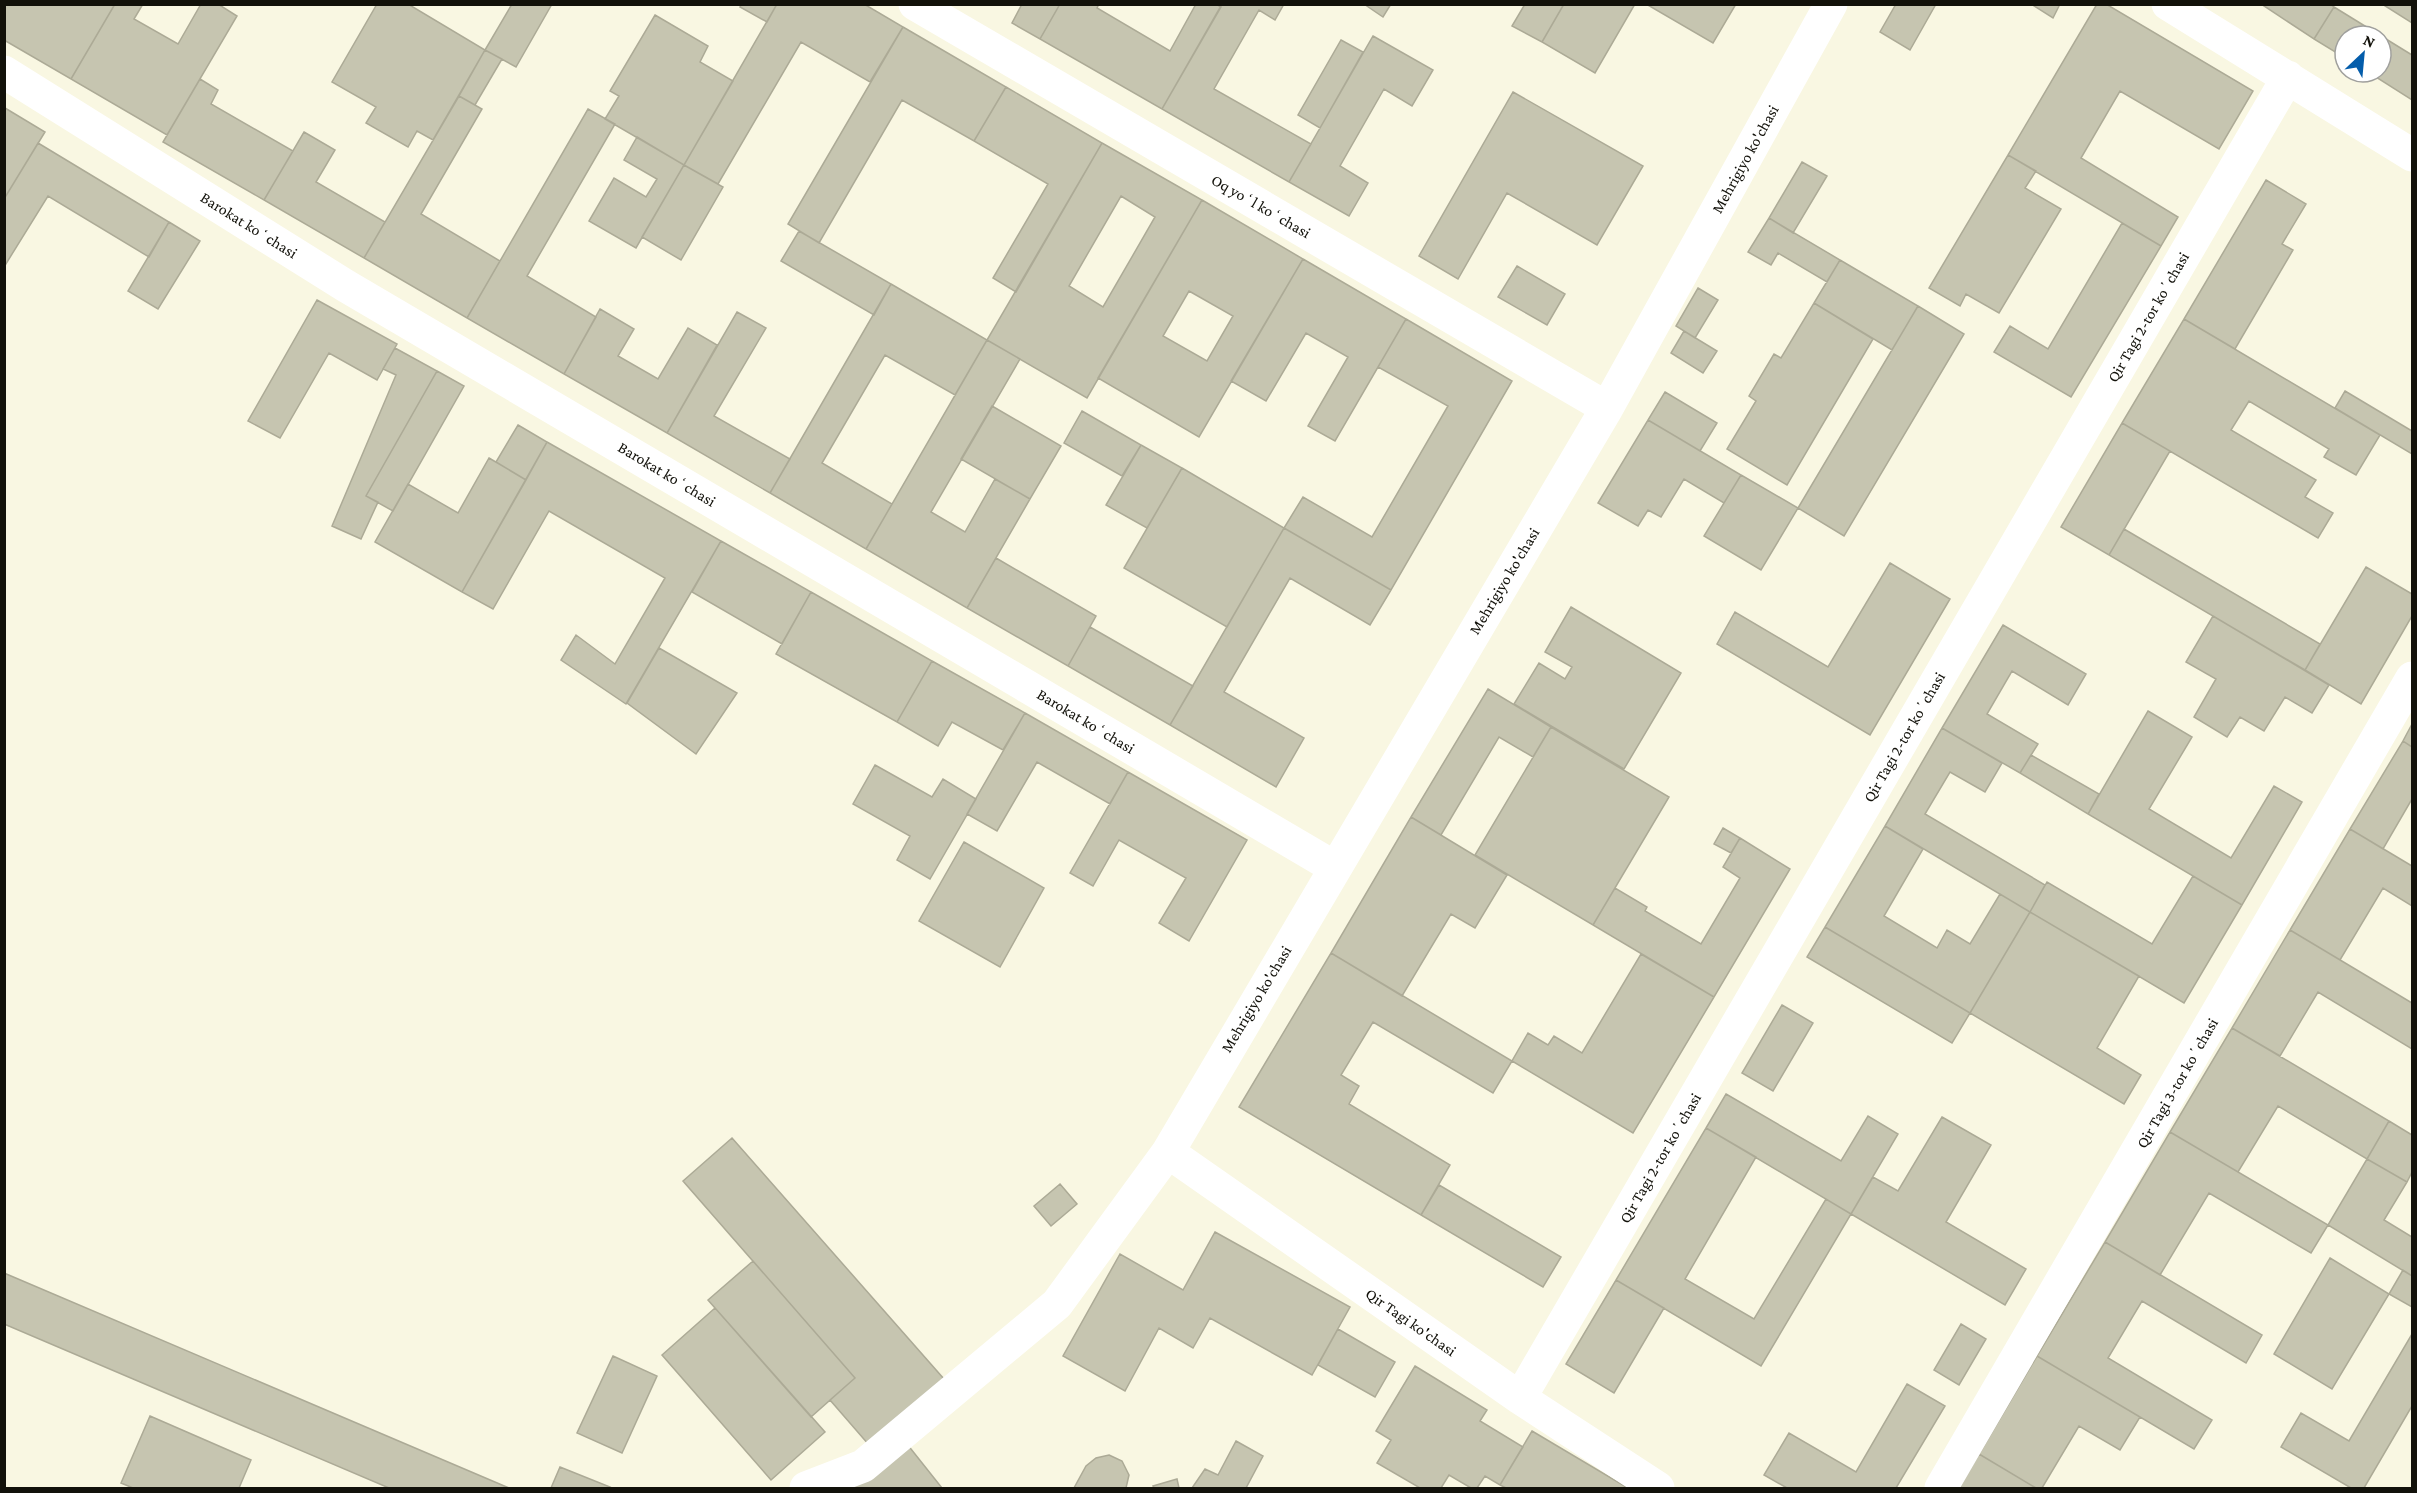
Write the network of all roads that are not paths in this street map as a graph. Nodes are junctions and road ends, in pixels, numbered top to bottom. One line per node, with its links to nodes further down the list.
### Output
1 (915, 4): 7 (street, Oq yoʻl koʻchasi)
2 (2168, 4): 5 (street)
3 (1818, 9): 7 (street, Mehrigiyo ko'chasi)
4 (4, 72): 9 (street, Barokat koʻchasi)
5 (2288, 76): 6 (street); 11 (street, Qir Tagi 2-tor koʼchasi)
6 (2412, 155)
7 (1607, 408): 9 (street, Mehrigiyo ko'chasi)
8 (2412, 678): 14 (street, Qir Tagi 3-tor koʼchasi)
9 (1334, 867): 10 (street, Mehrigiyo ko'chasi)
10 (1168, 1152): 11 (street, Qir Tagi ko'chasi); 12 (street, Mehrigiyo ko'chasi)
11 (1520, 1398): 13 (street, Qir Tagi ko'chasi)
12 (806, 1488)
13 (1658, 1488)
14 (1941, 1488)

